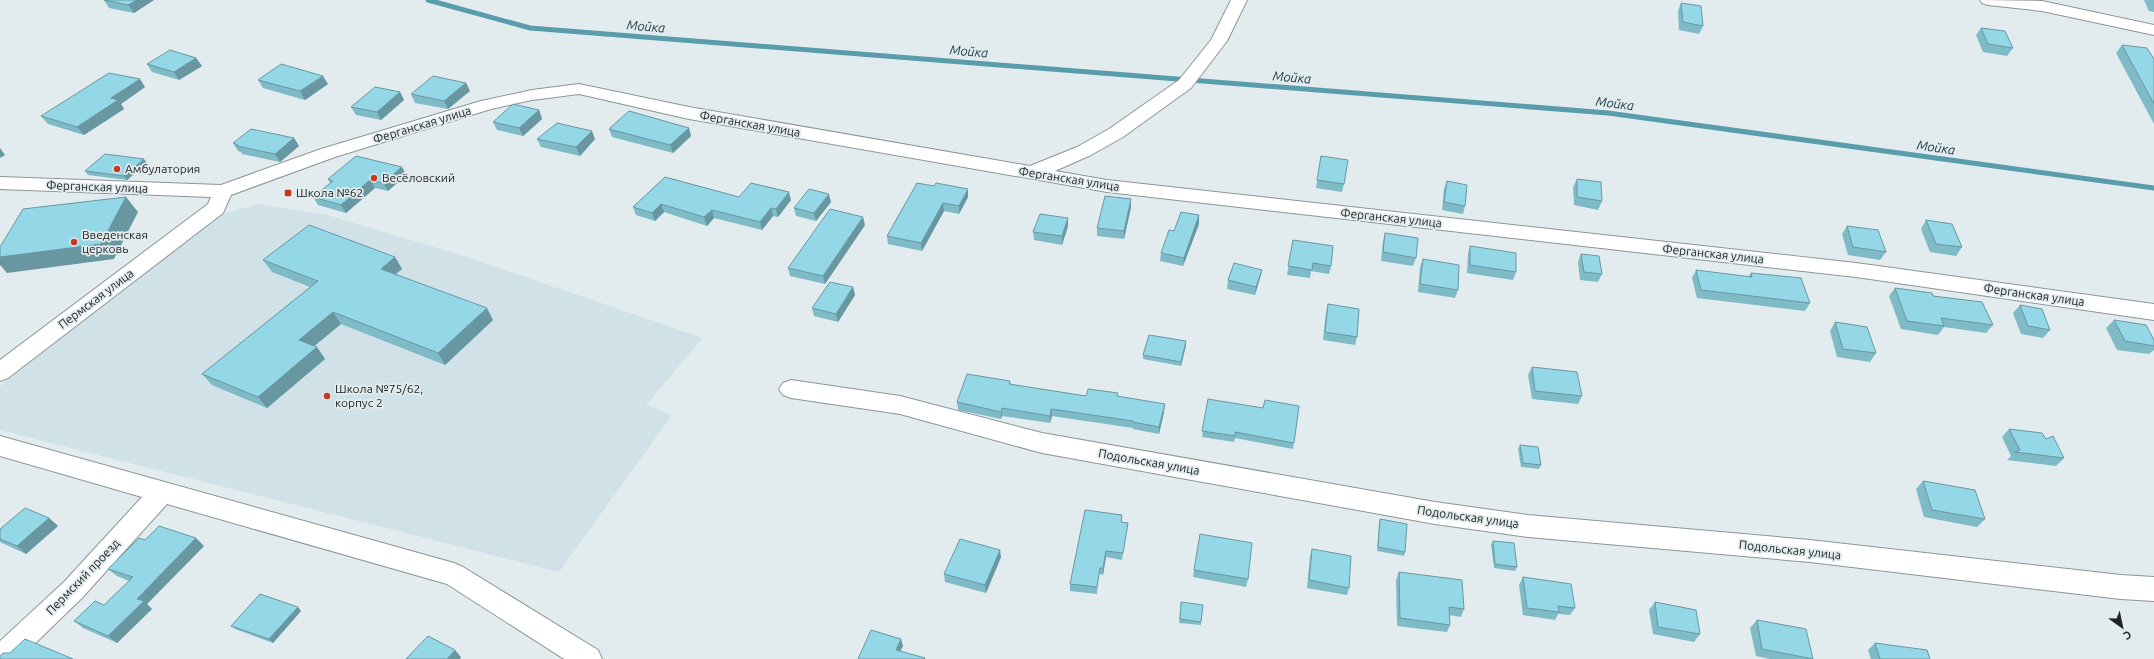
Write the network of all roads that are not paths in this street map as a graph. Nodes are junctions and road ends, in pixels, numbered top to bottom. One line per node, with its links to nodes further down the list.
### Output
1 (1239, 0): 4 (street)
2 (1988, 0): 3 (street)
3 (2154, 30)
4 (1032, 173): 6 (street, Ферганская улица); 7 (street, Ферганская улица)
5 (0, 183): 6 (street, Ферганская улица)
6 (223, 191): 8 (street, Пермская улица)
7 (2154, 312)
8 (0, 372)
9 (791, 389): 12 (street, Подольская улица)
10 (0, 446): 11 (street)
11 (162, 492): 13 (street, Пермский проезд); 14 (street)
12 (2154, 589)
13 (0, 659)
14 (588, 659)

